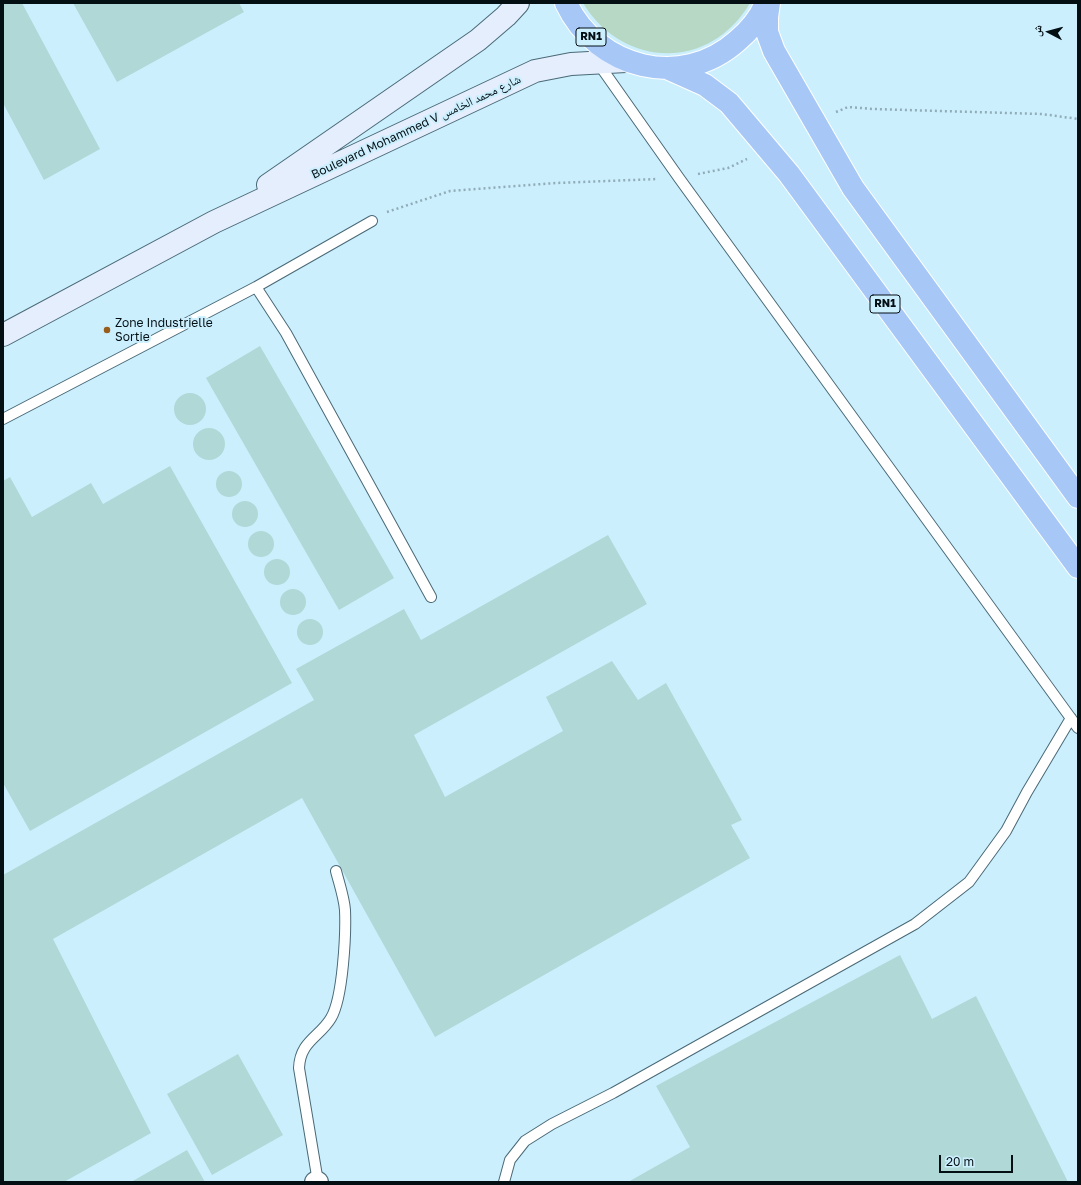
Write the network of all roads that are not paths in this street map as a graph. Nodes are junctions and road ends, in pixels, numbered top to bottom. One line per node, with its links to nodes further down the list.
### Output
1 (518, 3): 9 (main road, Boulevard Mohammed V شارع محمد الخامس)
2 (566, 3): 5 (highway, RN1)
3 (766, 3): 7 (highway, RN1)
4 (769, 3): 13 (highway)
5 (626, 61): 6 (main road, Boulevard Mohammed V شارع محمد الخامس); 7 (highway, RN1)
6 (598, 63): 9 (main road, Boulevard Mohammed V شارع محمد الخامس); 16 (lane)
7 (667, 68): 14 (highway, RN1)
8 (372, 220): 10 (lane)
9 (214, 222): 11 (main road, Boulevard Mohammed V شارع محمد الخامس)
10 (256, 287): 12 (lane); 15 (lane)
11 (3, 335)
12 (3, 419)
13 (1078, 496)
14 (1078, 567)
15 (431, 597)
16 (1071, 718): 17 (lane); 20 (lane)
17 (1078, 728)
18 (336, 871): 19 (lane)
19 (317, 1182)
20 (504, 1182)

